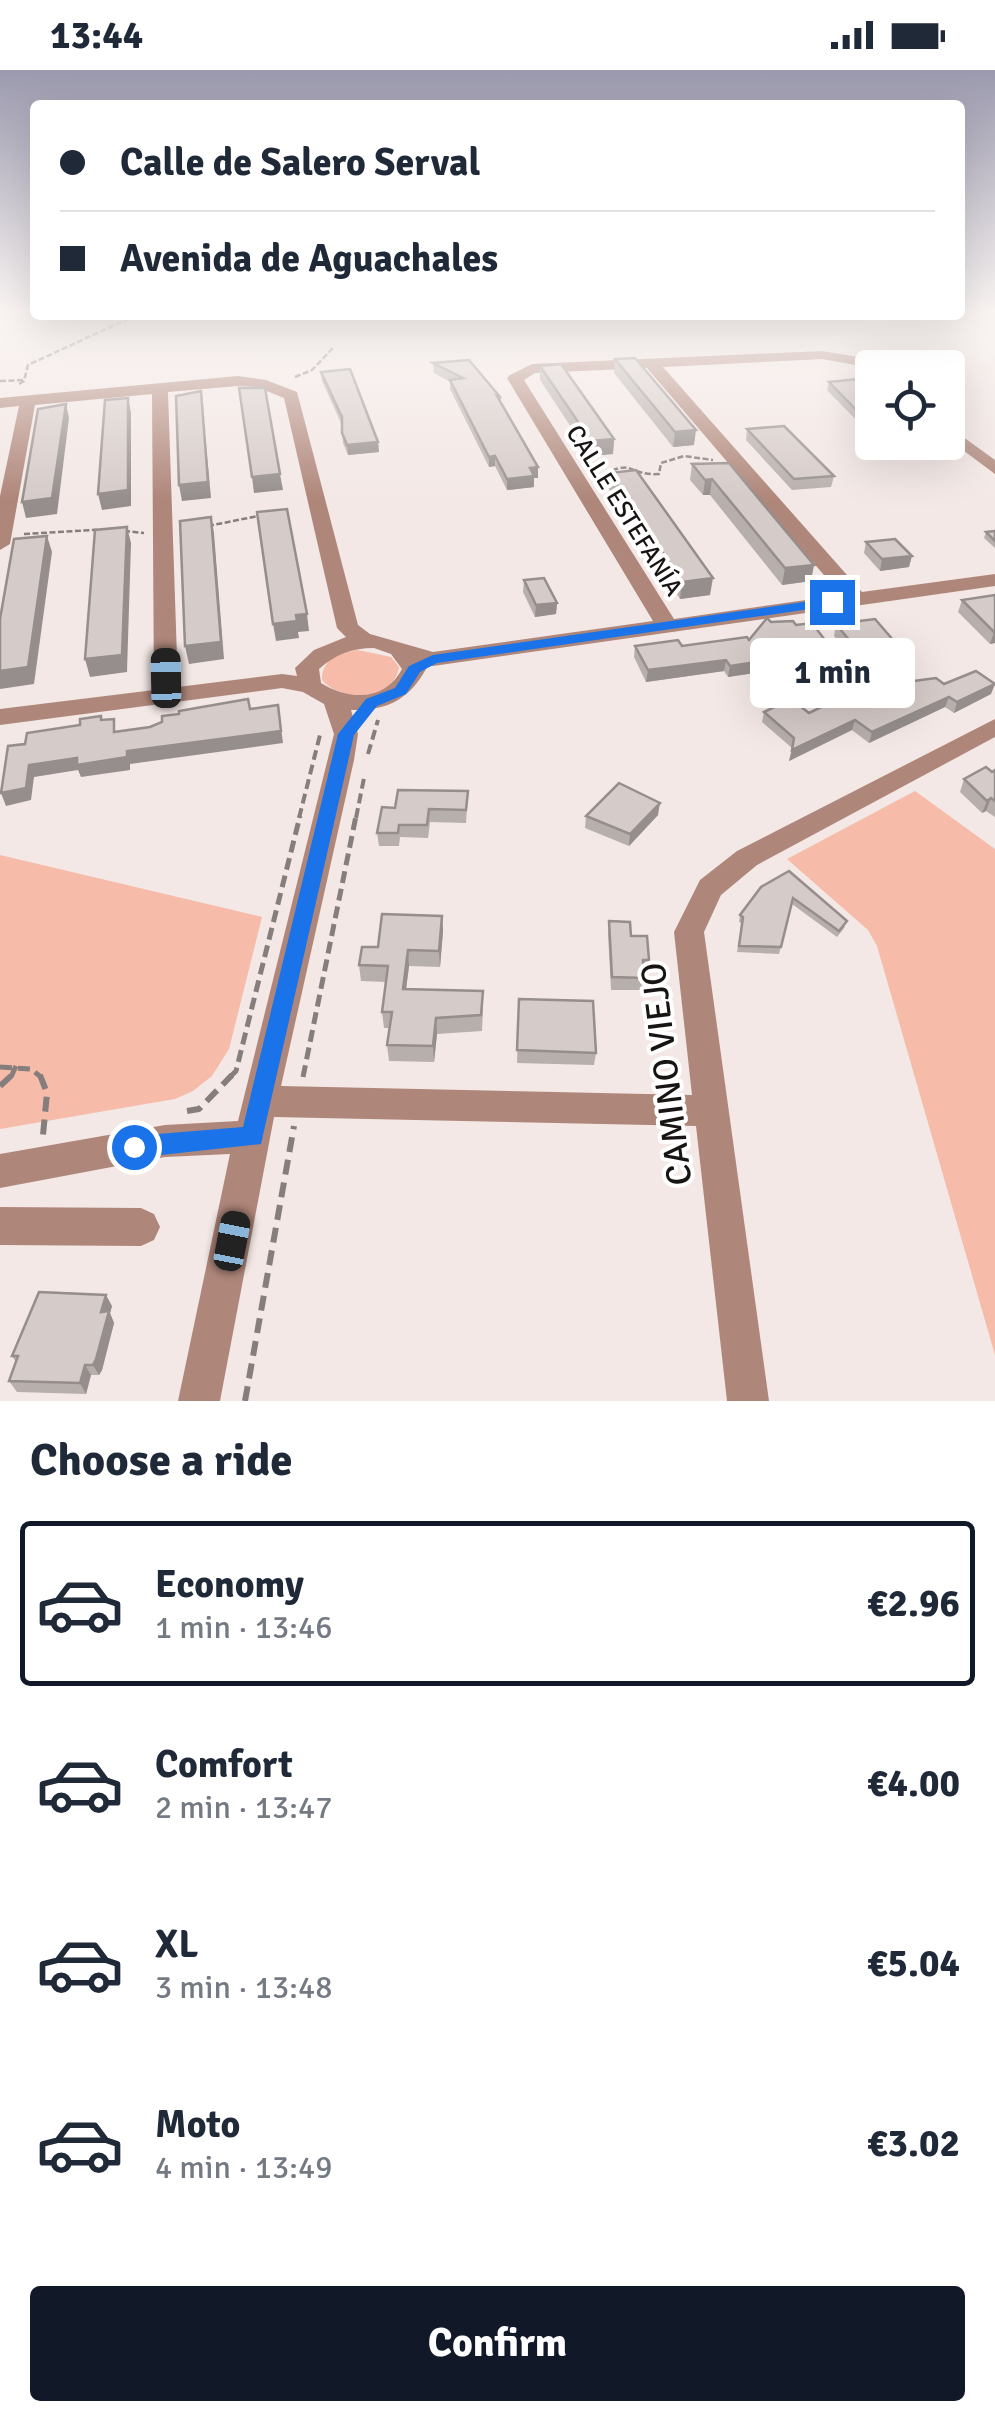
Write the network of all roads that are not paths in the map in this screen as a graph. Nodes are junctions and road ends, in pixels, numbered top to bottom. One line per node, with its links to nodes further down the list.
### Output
1 (520, 374): 11 (street, CALLE ESTEFANÍA)
2 (660, 374): 10 (street)
3 (160, 388): 4 (street); 12 (street); 15 (street)
4 (20, 394): 5 (street); 8 (street)
5 (0, 403)
6 (965, 445): 7 (street)
7 (995, 469)
8 (0, 544)
9 (995, 580): 10 (street)
10 (856, 599): 11 (street)
11 (666, 624): 13 (street)
12 (350, 638): 13 (street); 14 (street)
13 (418, 661): 17 (street)
14 (308, 677): 15 (street); 17 (street)
15 (166, 696): 16 (street)
16 (0, 717)
17 (335, 720): 19 (street)
18 (995, 726): 20 (street, CAMINO VIEJO)
19 (261, 1101): 20 (street); 21 (street)
20 (710, 1111): 26 (street, CAMINO VIEJO)
21 (252, 1137): 22 (street); 25 (street)
22 (0, 1171)
23 (0, 1226): 24 (street)
24 (141, 1226)
25 (199, 1401)
26 (748, 1401)

